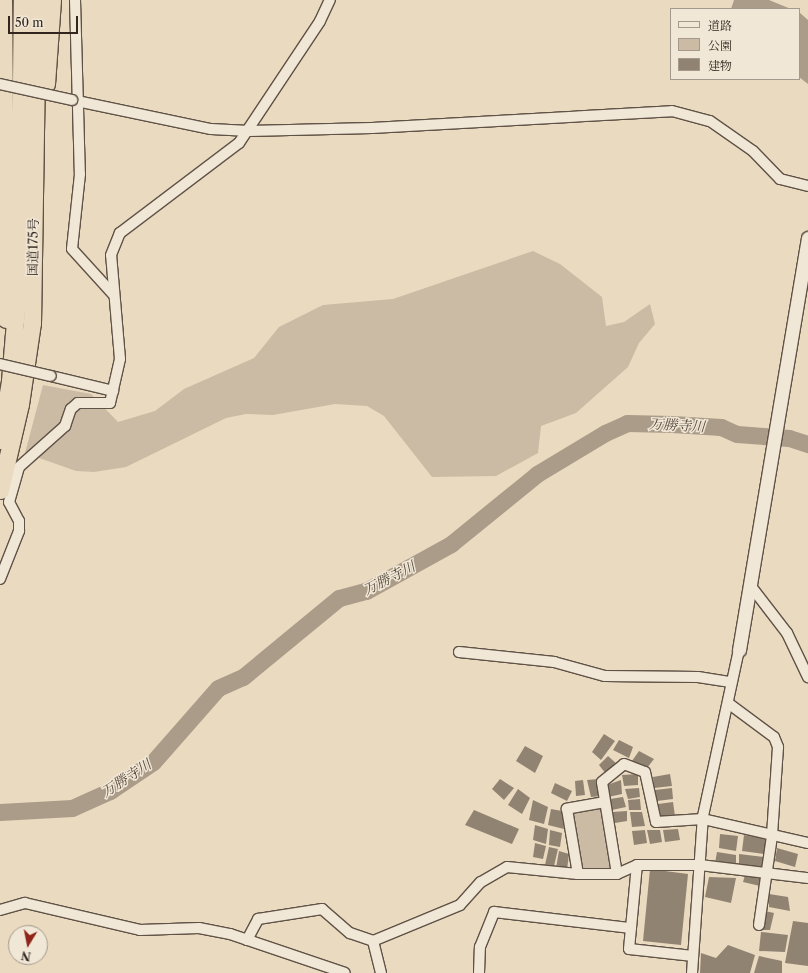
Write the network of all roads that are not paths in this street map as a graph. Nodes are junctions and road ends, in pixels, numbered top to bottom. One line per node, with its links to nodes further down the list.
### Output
1 (2, 0): 15 (highway)
2 (22, 0): 15 (highway, 国道175号)
3 (37, 0): 13 (highway, 国道175号)
4 (52, 0): 13 (highway)
5 (75, 0): 8 (street)
6 (330, 0): 9 (street)
7 (0, 84): 8 (street, bridge)
8 (76, 102): 9 (street); 12 (street)
9 (249, 131): 10 (street); 12 (street)
10 (808, 186)
11 (808, 238): 21 (street)
12 (113, 294): 16 (street)
13 (28, 354): 17 (highway, 国道175号)
14 (0, 364): 16 (street, bridge)
15 (10, 381): 17 (highway, 国道175号)
16 (113, 391): 19 (street)
17 (14, 402): 18 (highway, 国道175号); 19 (highway, 国道175号)
18 (0, 440)
19 (3, 497): 20 (street)
20 (0, 579)
21 (750, 585): 22 (street); 24 (street)
22 (739, 650): 25 (street)
23 (459, 652): 25 (street)
24 (808, 677)
25 (731, 682): 26 (street)
26 (728, 703): 28 (street); 29 (street)
27 (605, 802): 28 (street); 33 (street); 34 (street)
28 (703, 819): 29 (street); 32 (street)
29 (772, 836): 30 (street); 35 (street)
30 (808, 843)
31 (637, 865): 32 (street); 34 (street); 39 (street)
32 (700, 865): 35 (street); 42 (street)
33 (578, 874): 34 (street); 41 (street)
34 (617, 874)
35 (768, 874): 36 (street); 38 (street)
36 (808, 878)
37 (0, 910): 40 (street)
38 (759, 925)
39 (631, 928): 42 (street); 45 (street)
40 (247, 940): 41 (street); 43 (street)
41 (373, 941): 44 (street)
42 (693, 956): 46 (street)
43 (345, 973)
44 (381, 973)
45 (479, 973)
46 (692, 973)

